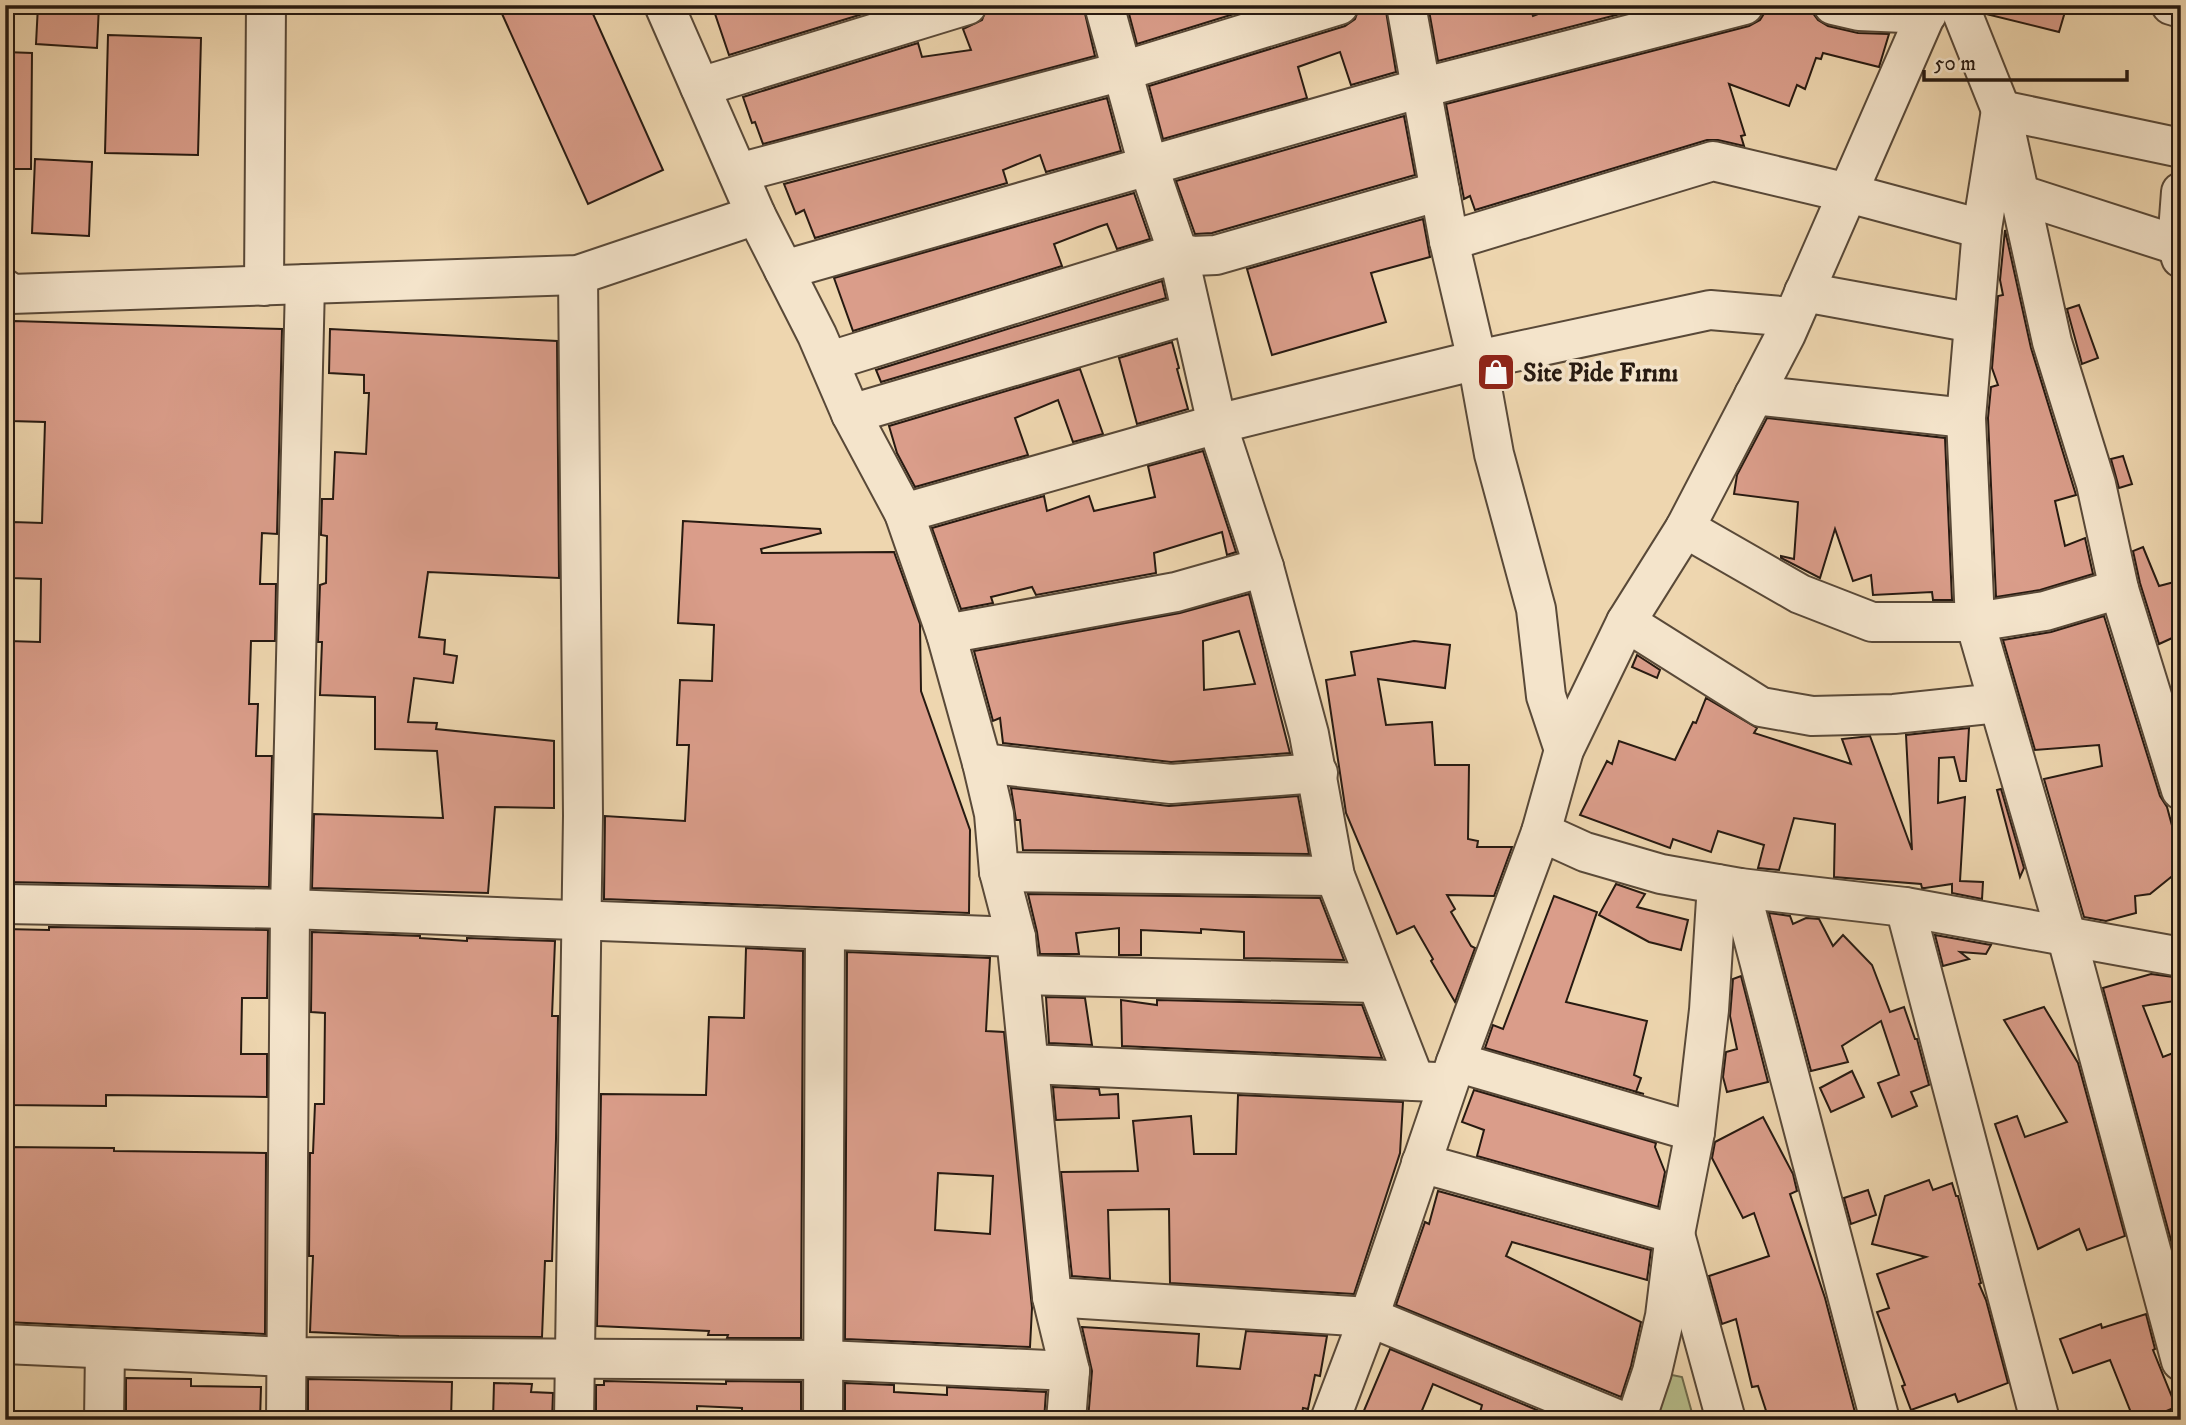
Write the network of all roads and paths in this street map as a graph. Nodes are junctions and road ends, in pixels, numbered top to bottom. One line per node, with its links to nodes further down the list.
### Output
1 (266, 5): 31 (street)
2 (664, 5): 13 (street)
3 (967, 5): 13 (street)
4 (1104, 5): 12 (street)
5 (1339, 5): 12 (street)
6 (1406, 5): 14 (street)
7 (1744, 5): 14 (street)
8 (1833, 5): 10 (street)
9 (2171, 5): 11 (street)
10 (1939, 8): 15 (street); 21 (street)
11 (2181, 8)
12 (1123, 71): 17 (street); 18 (street)
13 (700, 87): 18 (street)
14 (1421, 88): 17 (street); 19 (street)
15 (2001, 110): 16 (street); 22 (street); 24 (street)
16 (2181, 148)
17 (1148, 165): 27 (street); 28 (street)
18 (737, 173): 23 (street)
19 (1440, 191): 25 (street); 27 (street)
20 (2181, 192): 26 (street)
21 (1848, 193): 24 (street); 25 (street); 33 (street)
22 (2019, 194): 26 (street); 45 (street)
23 (756, 215): 28 (street); 29 (street)
24 (1983, 229): 35 (street)
25 (1450, 241): 36 (street)
26 (2179, 251)
27 (1178, 253): 34 (street); 37 (street)
28 (785, 270): 37 (street)
29 (578, 275): 30 (street); 61 (street)
30 (305, 284): 31 (street); 60 (street)
31 (264, 286): 32 (street)
32 (7, 294)
33 (1799, 304): 35 (street); 36 (street); 38 (street)
34 (1190, 314): 39 (street); 41 (street)
35 (1975, 323): 40 (street)
36 (1478, 360): 41 (street); 50 (street)
37 (830, 361): 39 (street)
38 (1754, 395): 40 (street); 43 (street)
39 (851, 414): 42 (street)
40 (1966, 418): 47 (street)
41 (1217, 424): 42 (street); 44 (street)
42 (904, 513): 48 (street)
43 (1685, 528): 46 (street); 47 (street)
44 (1264, 567): 48 (street); 52 (street)
45 (2119, 589): 47 (street); 53 (street)
46 (1626, 622): 49 (street); 50 (street)
47 (1975, 622): 49 (street)
48 (946, 634): 51 (street)
49 (1998, 703): 64 (street)
50 (1564, 750): 54 (street)
51 (982, 763): 52 (street); 55 (street)
52 (1318, 773): 56 (street)
53 (2181, 790)
54 (1541, 832): 57 (street); 69 (street)
55 (999, 872): 56 (street); 63 (street)
56 (1335, 876): 67 (street)
57 (1729, 886): 59 (street); 70 (street); 93 (street)
58 (5, 904): 60 (street)
59 (1905, 907): 64 (street); 94 (street)
60 (290, 909): 61 (street); 79 (street)
61 (581, 920): 62 (street); 80 (street)
62 (825, 931): 63 (street); 81 (street)
63 (1016, 937): 66 (street)
64 (2067, 937): 65 (street); 82 (street)
65 (2181, 957)
66 (1020, 975): 67 (street); 68 (street)
67 (1376, 983): 69 (street)
68 (1029, 1064): 69 (street); 73 (street)
69 (1440, 1075): 70 (street); 71 (street)
70 (1695, 1132): 72 (street)
71 (1421, 1163): 72 (street); 75 (street)
72 (1675, 1234): 74 (street); 78 (street)
73 (1052, 1297): 75 (street); 83 (street)
74 (1665, 1316): 78 (street); 91 (street)
75 (1369, 1317): 89 (street); 90 (street)
76 (5, 1344): 77 (street)
77 (105, 1350): 79 (street); 84 (street)
78 (1708, 1354): 92 (street)
79 (287, 1357): 80 (street); 85 (street)
80 (576, 1360): 81 (street); 86 (street)
81 (825, 1360): 83 (street); 87 (street)
82 (2181, 1361)
83 (1070, 1371): 88 (street)
84 (104, 1420)
85 (286, 1420)
86 (574, 1420)
87 (824, 1420)
88 (1066, 1420)
89 (1330, 1420)
90 (1619, 1420)
91 (1636, 1420)
92 (1726, 1420)
93 (1880, 1420)
94 (2040, 1420)

